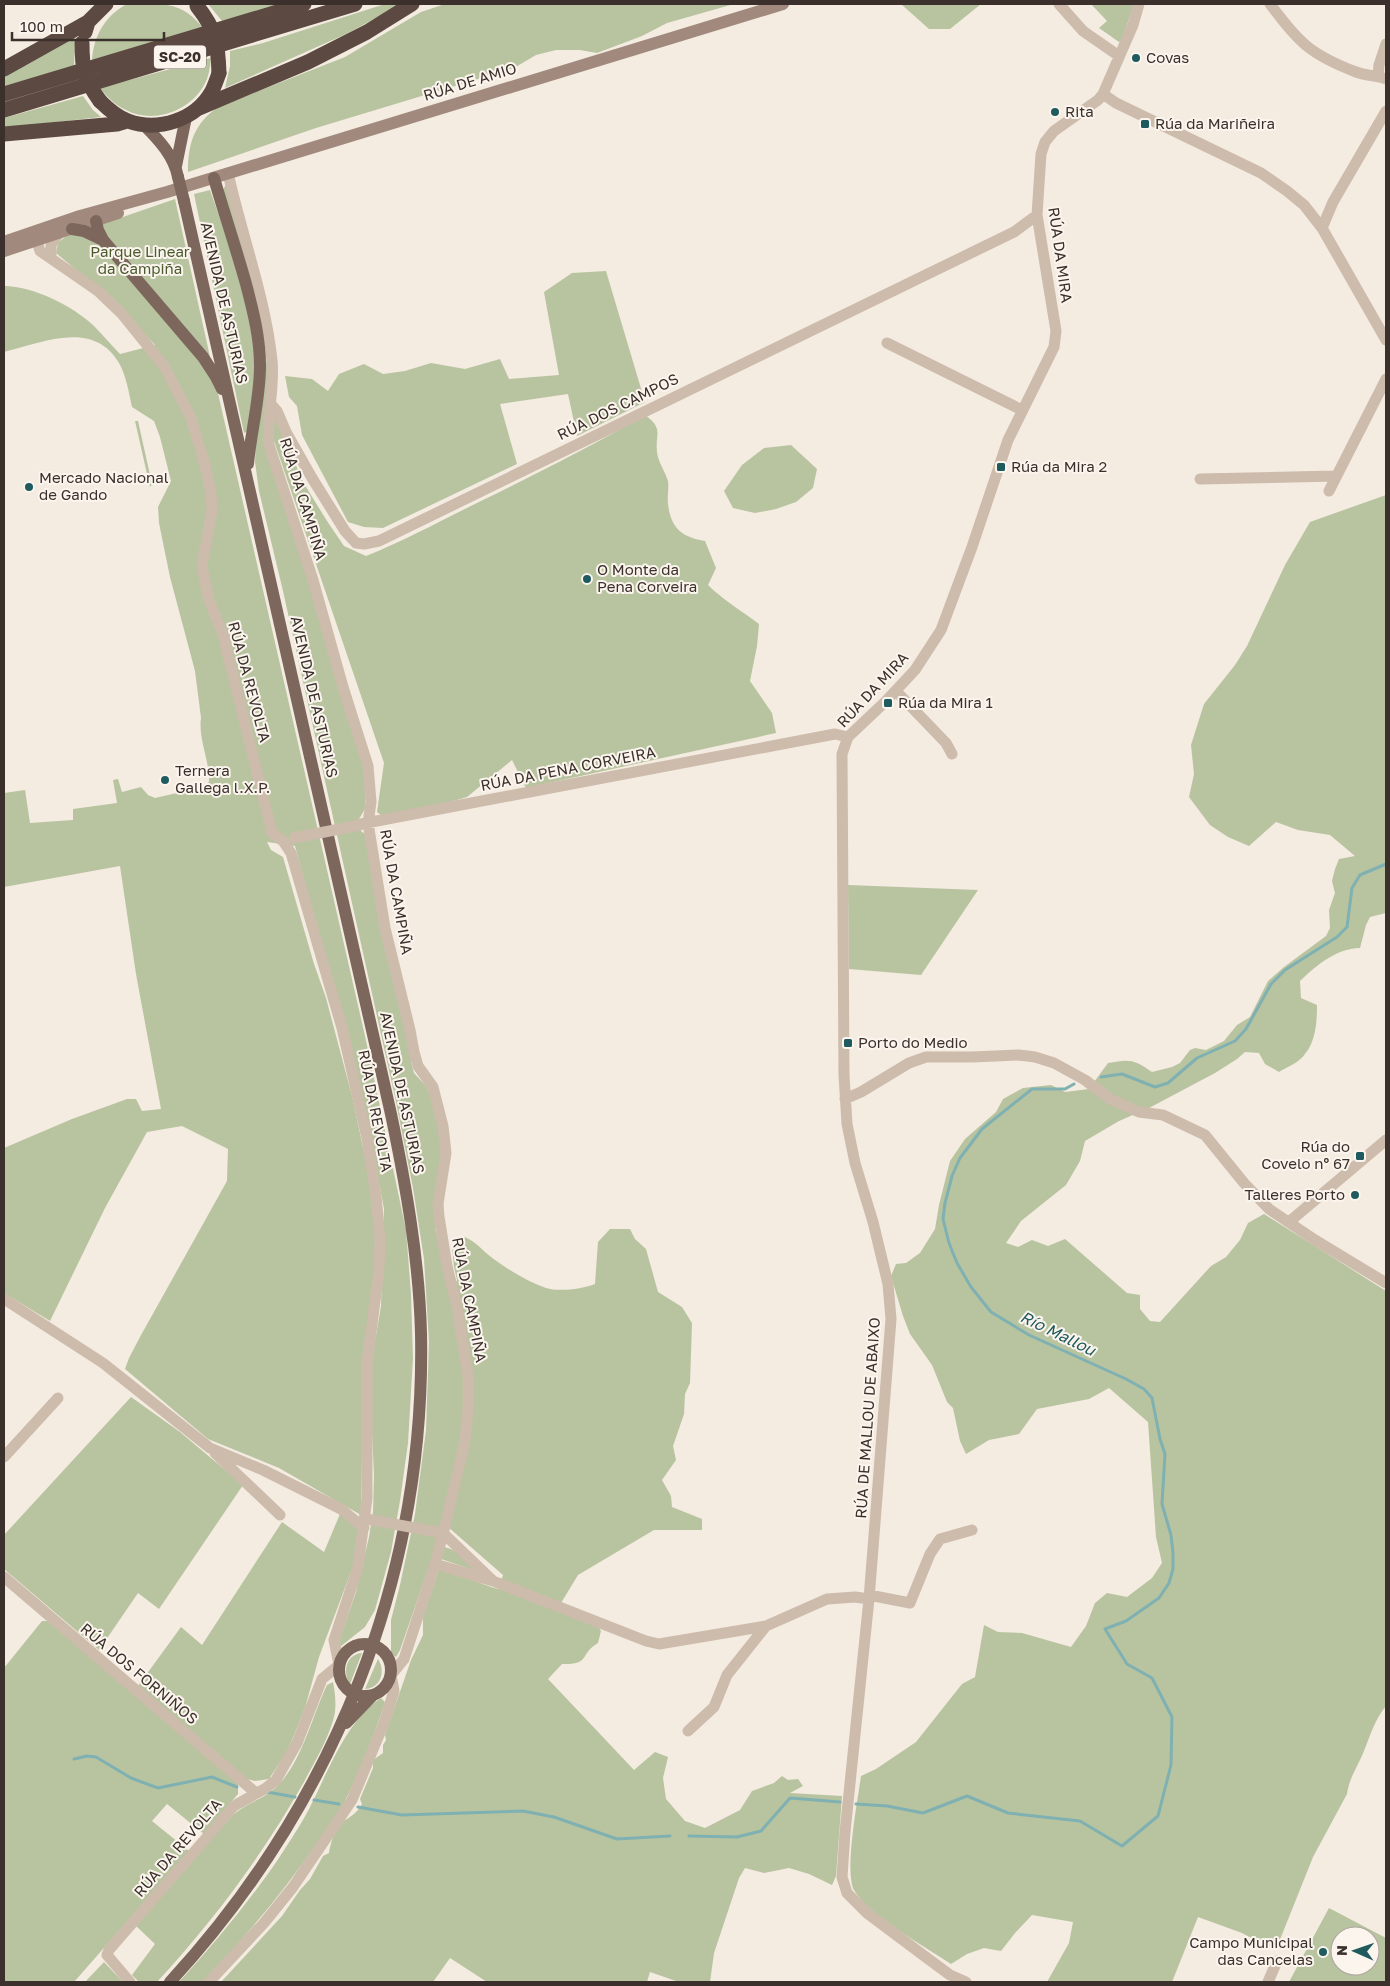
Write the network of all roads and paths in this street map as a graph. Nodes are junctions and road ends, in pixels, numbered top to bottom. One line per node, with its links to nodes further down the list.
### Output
1 (304, 4): 15 (highway, SC-20)
2 (355, 4): 18 (highway, SC-20)
3 (412, 4): 17 (highway)
4 (783, 4): 25 (street, RÚA DE AMIO)
5 (1059, 4): 12 (street)
6 (1139, 4): 12 (street)
7 (1270, 4): 14 (street)
8 (103, 5): 10 (highway)
9 (196, 5): 17 (highway, bridge)
10 (88, 22): 13 (highway); 21 (highway, bridge)
11 (1386, 44): 14 (street)
12 (1119, 56): 16 (street)
13 (4, 69)
14 (1382, 78)
15 (4, 94)
16 (1103, 94): 30 (street); 31 (street, RÚA DA MIRA)
17 (199, 108): 20 (highway)
18 (4, 110)
19 (1386, 111): 28 (street)
20 (186, 117): 22 (highway); 24 (main road)
21 (127, 121): 22 (highway); 23 (highway)
22 (144, 125): 24 (main road)
23 (4, 134)
24 (177, 172): 43 (main road, AVENIDA DE ASTURIAS, bridge)
25 (228, 173): 26 (street, RÚA DE AMIO); 41 (street, RÚA DA CAMPIÑA)
26 (214, 178): 27 (street, RÚA DE AMIO); 44 (main road)
27 (166, 192): 29 (street, RÚA DE AMIO); 32 (street, RÚA DE AMIO)
28 (1333, 202): 30 (street); 34 (street)
29 (126, 203): 32 (street, RÚA DE AMIO); 33 (street, RÚA DE AMIO)
30 (1310, 212): 34 (street)
31 (1037, 216): 41 (street, RÚA DOS CAMPOS); 42 (street, RÚA DA MIRA)
32 (96, 221): 33 (street, RÚA DE AMIO); 35 (main road)
33 (67, 228): 35 (main road); 36 (street, RÚA DE AMIO); 37 (street, RÚA DE AMIO); 37 (street)
34 (1322, 228): 38 (street)
35 (103, 240): 43 (main road)
36 (4, 247): 37 (street, RÚA DE AMIO)
37 (46, 252): 52 (street, RÚA DA REVOLTA)
38 (1386, 340)
39 (887, 343): 42 (street)
40 (1386, 379): 45 (street)
41 (271, 404): 51 (street, RÚA DA CAMPIÑA)
42 (1022, 410): 48 (street, RÚA DA MIRA)
43 (232, 411): 44 (main road, AVENIDA DE ASTURIAS)
44 (247, 474): 69 (main road, AVENIDA DE ASTURIAS)
45 (1336, 476): 46 (street); 47 (street)
46 (1200, 479)
47 (1329, 491)
48 (896, 691): 49 (street, RÚA DA MIRA); 50 (street)
49 (848, 737): 51 (street, RÚA DA PENA CORVEIRA); 53 (street, RÚA DA MIRA)
50 (952, 754)
51 (364, 824): 52 (street, RÚA DA PENA CORVEIRA, bridge); 64 (street, RÚA DA CAMPIÑA)
52 (289, 839): 62 (street, RÚA DA REVOLTA)
53 (845, 1099): 55 (street); 68 (street, RÚA DE MALLOU DE ABAIXO)
54 (1386, 1140): 55 (street)
55 (1289, 1222): 56 (street)
56 (1386, 1283)
57 (4, 1300): 59 (street)
58 (58, 1398): 60 (street)
59 (210, 1448): 61 (street); 62 (street)
60 (4, 1457)
61 (280, 1515)
62 (365, 1523): 64 (street, bridge); 73 (street, RÚA DA REVOLTA)
63 (972, 1530): 68 (street)
64 (443, 1533): 65 (street, RÚA DA CAMPIÑA); 67 (street)
65 (435, 1564): 67 (street); 74 (street, RÚA DA CAMPIÑA)
66 (4, 1577): 80 (street, RÚA DOS FORNIÑOS)
67 (493, 1581): 70 (street)
68 (869, 1597): 70 (street); 85 (street, RÚA DE MALLOU DE ABAIXO)
69 (381, 1619): 71 (main road); 72 (main road)
70 (766, 1626): 79 (street)
71 (367, 1645): 72 (main road); 73 (main road); 76 (main road)
72 (387, 1656): 74 (main road)
73 (339, 1665): 75 (main road); 80 (street, RÚA DA REVOLTA)
74 (390, 1675): 77 (main road); 84 (street)
75 (341, 1681): 76 (main road); 78 (main road)
76 (355, 1695): 77 (main road); 78 (main road)
77 (372, 1696): 78 (main road)
78 (340, 1729): 83 (main road)
79 (688, 1731)
80 (256, 1793): 82 (street, RÚA DA REVOLTA)
81 (1277, 1961): 86 (street)
82 (130, 1982)
83 (170, 1982)
84 (209, 1982)
85 (966, 1982)
86 (1268, 1982)

